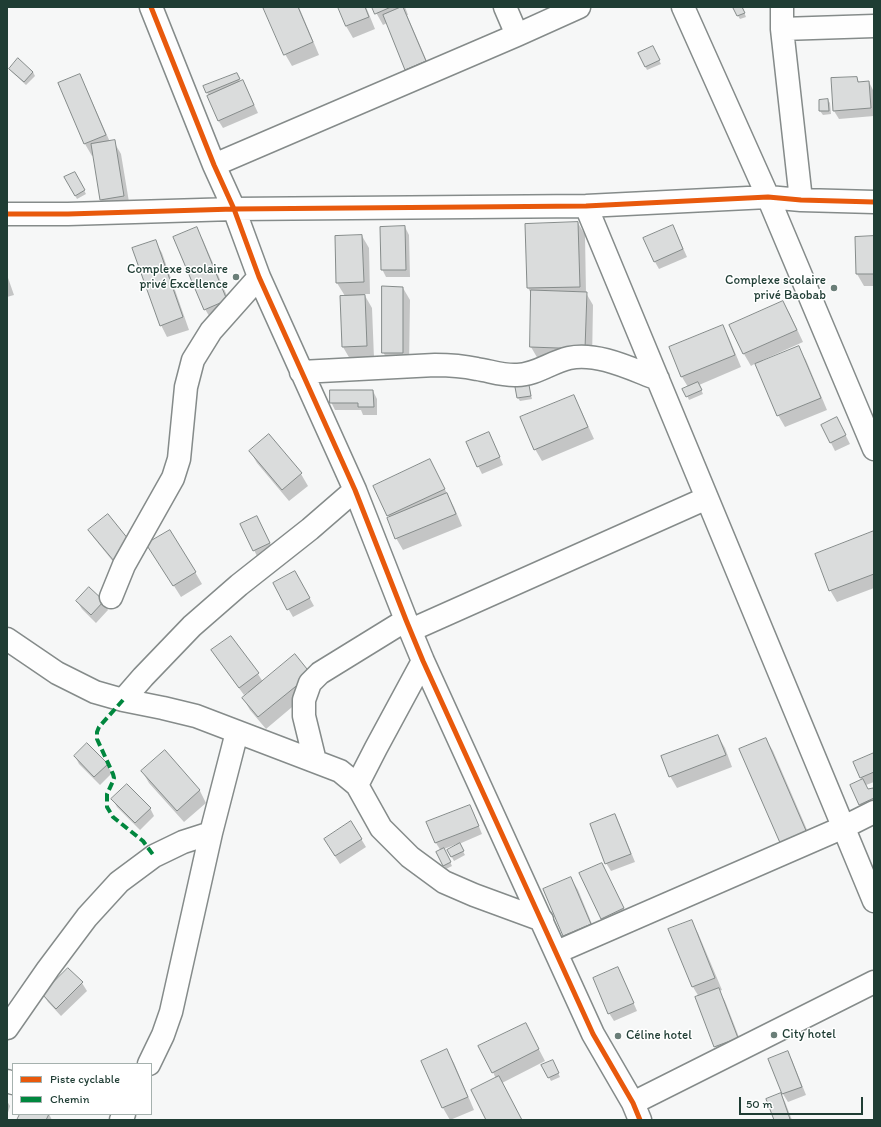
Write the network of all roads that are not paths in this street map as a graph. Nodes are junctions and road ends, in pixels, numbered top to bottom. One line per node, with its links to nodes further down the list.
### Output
1 (151, 7): 9 (street)
2 (505, 7): 8 (street)
3 (579, 7): 8 (street)
4 (683, 7): 10 (street)
5 (782, 7): 7 (street)
6 (874, 26): 7 (street)
7 (782, 29): 11 (street)
8 (517, 35): 9 (street)
9 (214, 165): 14 (street)
10 (768, 197): 11 (street); 13 (street); 19 (street)
11 (801, 200): 12 (street)
12 (874, 202)
13 (586, 206): 14 (street); 18 (street)
14 (234, 209): 15 (street); 16 (street)
15 (7, 214)
16 (259, 277): 17 (street); 22 (street)
17 (301, 372): 18 (street); 20 (street)
18 (658, 379): 21 (street)
19 (874, 449)
20 (355, 490): 23 (street); 26 (street)
21 (707, 498): 23 (street); 31 (street)
22 (111, 597)
23 (408, 625): 25 (street); 28 (street)
24 (7, 638): 26 (street)
25 (423, 661): 29 (street); 34 (street)
26 (123, 700): 27 (street)
27 (237, 732): 28 (street); 32 (street)
28 (315, 761): 29 (street)
29 (358, 784): 34 (street)
30 (874, 812): 31 (street)
31 (844, 827): 33 (street); 35 (street)
32 (211, 832): 37 (street); 38 (street)
33 (874, 901)
34 (542, 920): 35 (street)
35 (557, 952): 39 (street)
36 (874, 982): 39 (street)
37 (7, 1028)
38 (149, 1063)
39 (636, 1112)

